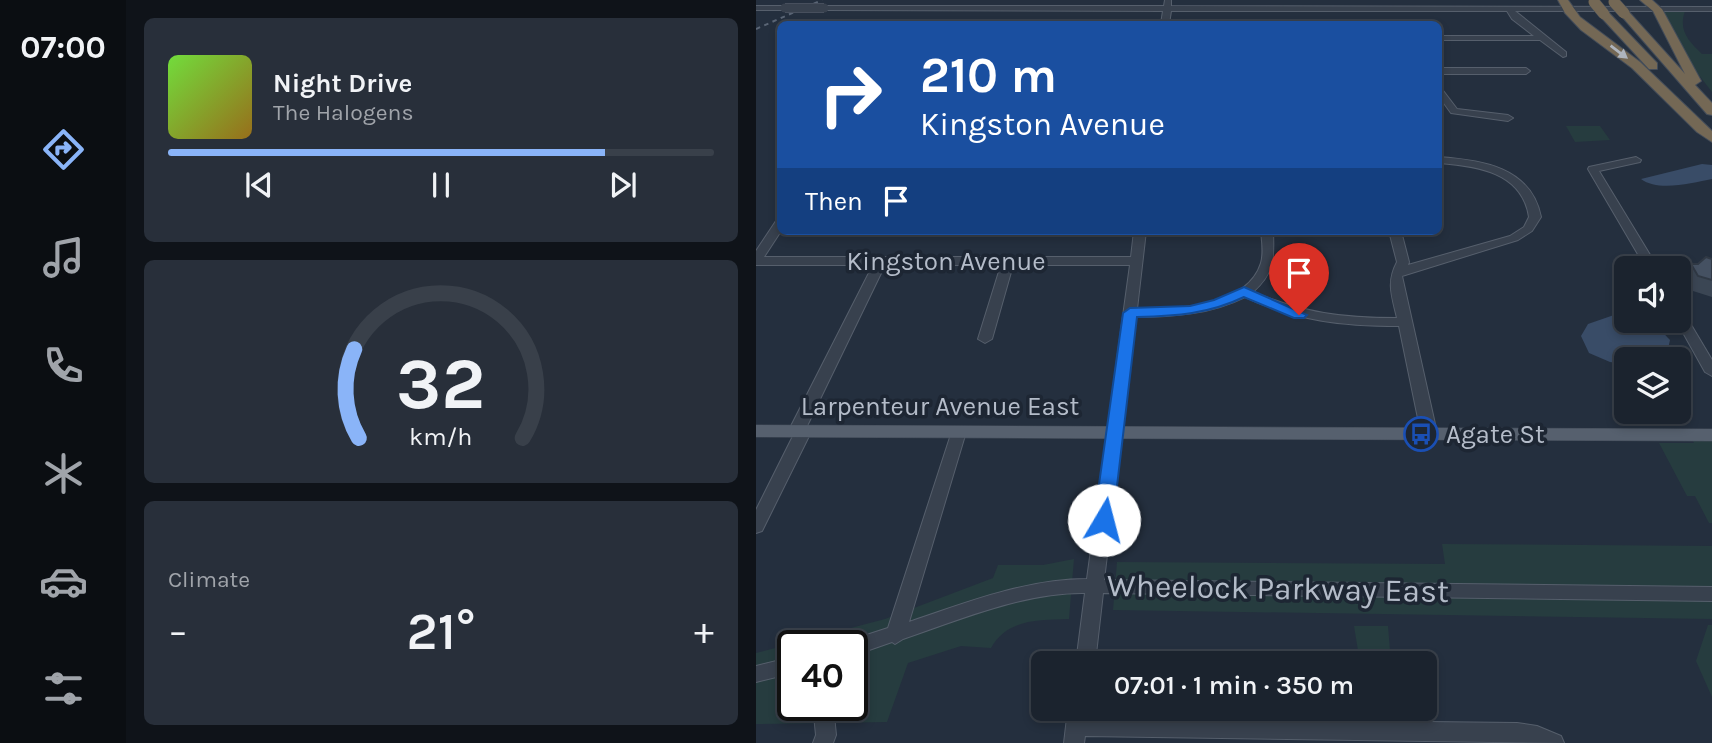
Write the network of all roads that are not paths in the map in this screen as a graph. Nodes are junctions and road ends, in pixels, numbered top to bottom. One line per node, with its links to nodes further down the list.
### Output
1 (1446, 0): 8 (street)
2 (1645, 0): 10 (highway)
3 (1593, 1): 22 (highway, bridge)
4 (1613, 1): 20 (highway, bridge)
5 (1167, 4): 7 (street, bridge); 8 (street)
6 (1564, 4): 9 (street); 10 (street); 22 (highway, one-way to 22)
7 (756, 8)
8 (1451, 9): 9 (street)
9 (1510, 9): 15 (street)
10 (1657, 9): 11 (street); 20 (highway)
11 (1700, 9): 12 (street); 13 (street)
12 (1712, 9)
13 (1712, 20)
14 (1442, 38): 15 (street)
15 (1544, 38): 16 (street)
16 (1563, 54)
17 (1442, 71): 18 (street)
18 (1525, 71)
19 (1442, 93): 21 (street)
20 (1711, 110)
21 (1508, 118)
22 (1712, 136)
23 (1442, 160): 34 (street)
24 (1636, 160): 29 (street)
25 (777, 228): 30 (street)
26 (1139, 235): 33 (street)
27 (1267, 235): 35 (street)
28 (1396, 235): 34 (street)
29 (1645, 256)
30 (756, 260): 31 (street, Kingston Avenue)
31 (881, 261): 32 (street, Kingston Avenue); 42 (street)
32 (1008, 261): 33 (street, Kingston Avenue); 39 (street)
33 (1136, 261): 36 (street)
34 (1400, 271): 37 (street)
35 (1244, 292): 36 (street); 37 (street)
36 (1130, 313): 44 (street)
37 (1405, 322): 45 (street)
38 (1690, 333): 40 (street)
39 (985, 338)
40 (1712, 372)
41 (756, 432): 42 (main road, Larpenteur Avenue East)
42 (799, 432): 43 (main road, Larpenteur Avenue East); 47 (street)
43 (958, 432): 44 (main road, Larpenteur Avenue East); 50 (street)
44 (1116, 432): 45 (main road, Larpenteur Avenue East); 48 (street)
45 (1429, 433): 46 (main road, Larpenteur Avenue East)
46 (1712, 435)
47 (756, 527)
48 (1095, 586): 49 (street, Wheelock Parkway East); 50 (street, Wheelock Parkway East); 52 (street)
49 (1712, 594)
50 (895, 636): 51 (street, Wheelock Parkway East)
51 (868, 644)
52 (1087, 651)
53 (777, 669): 54 (street)
54 (756, 674)
55 (824, 721): 58 (street)
56 (1076, 726): 57 (street)
57 (1176, 736): 59 (street)
58 (823, 743)
59 (1554, 743)

